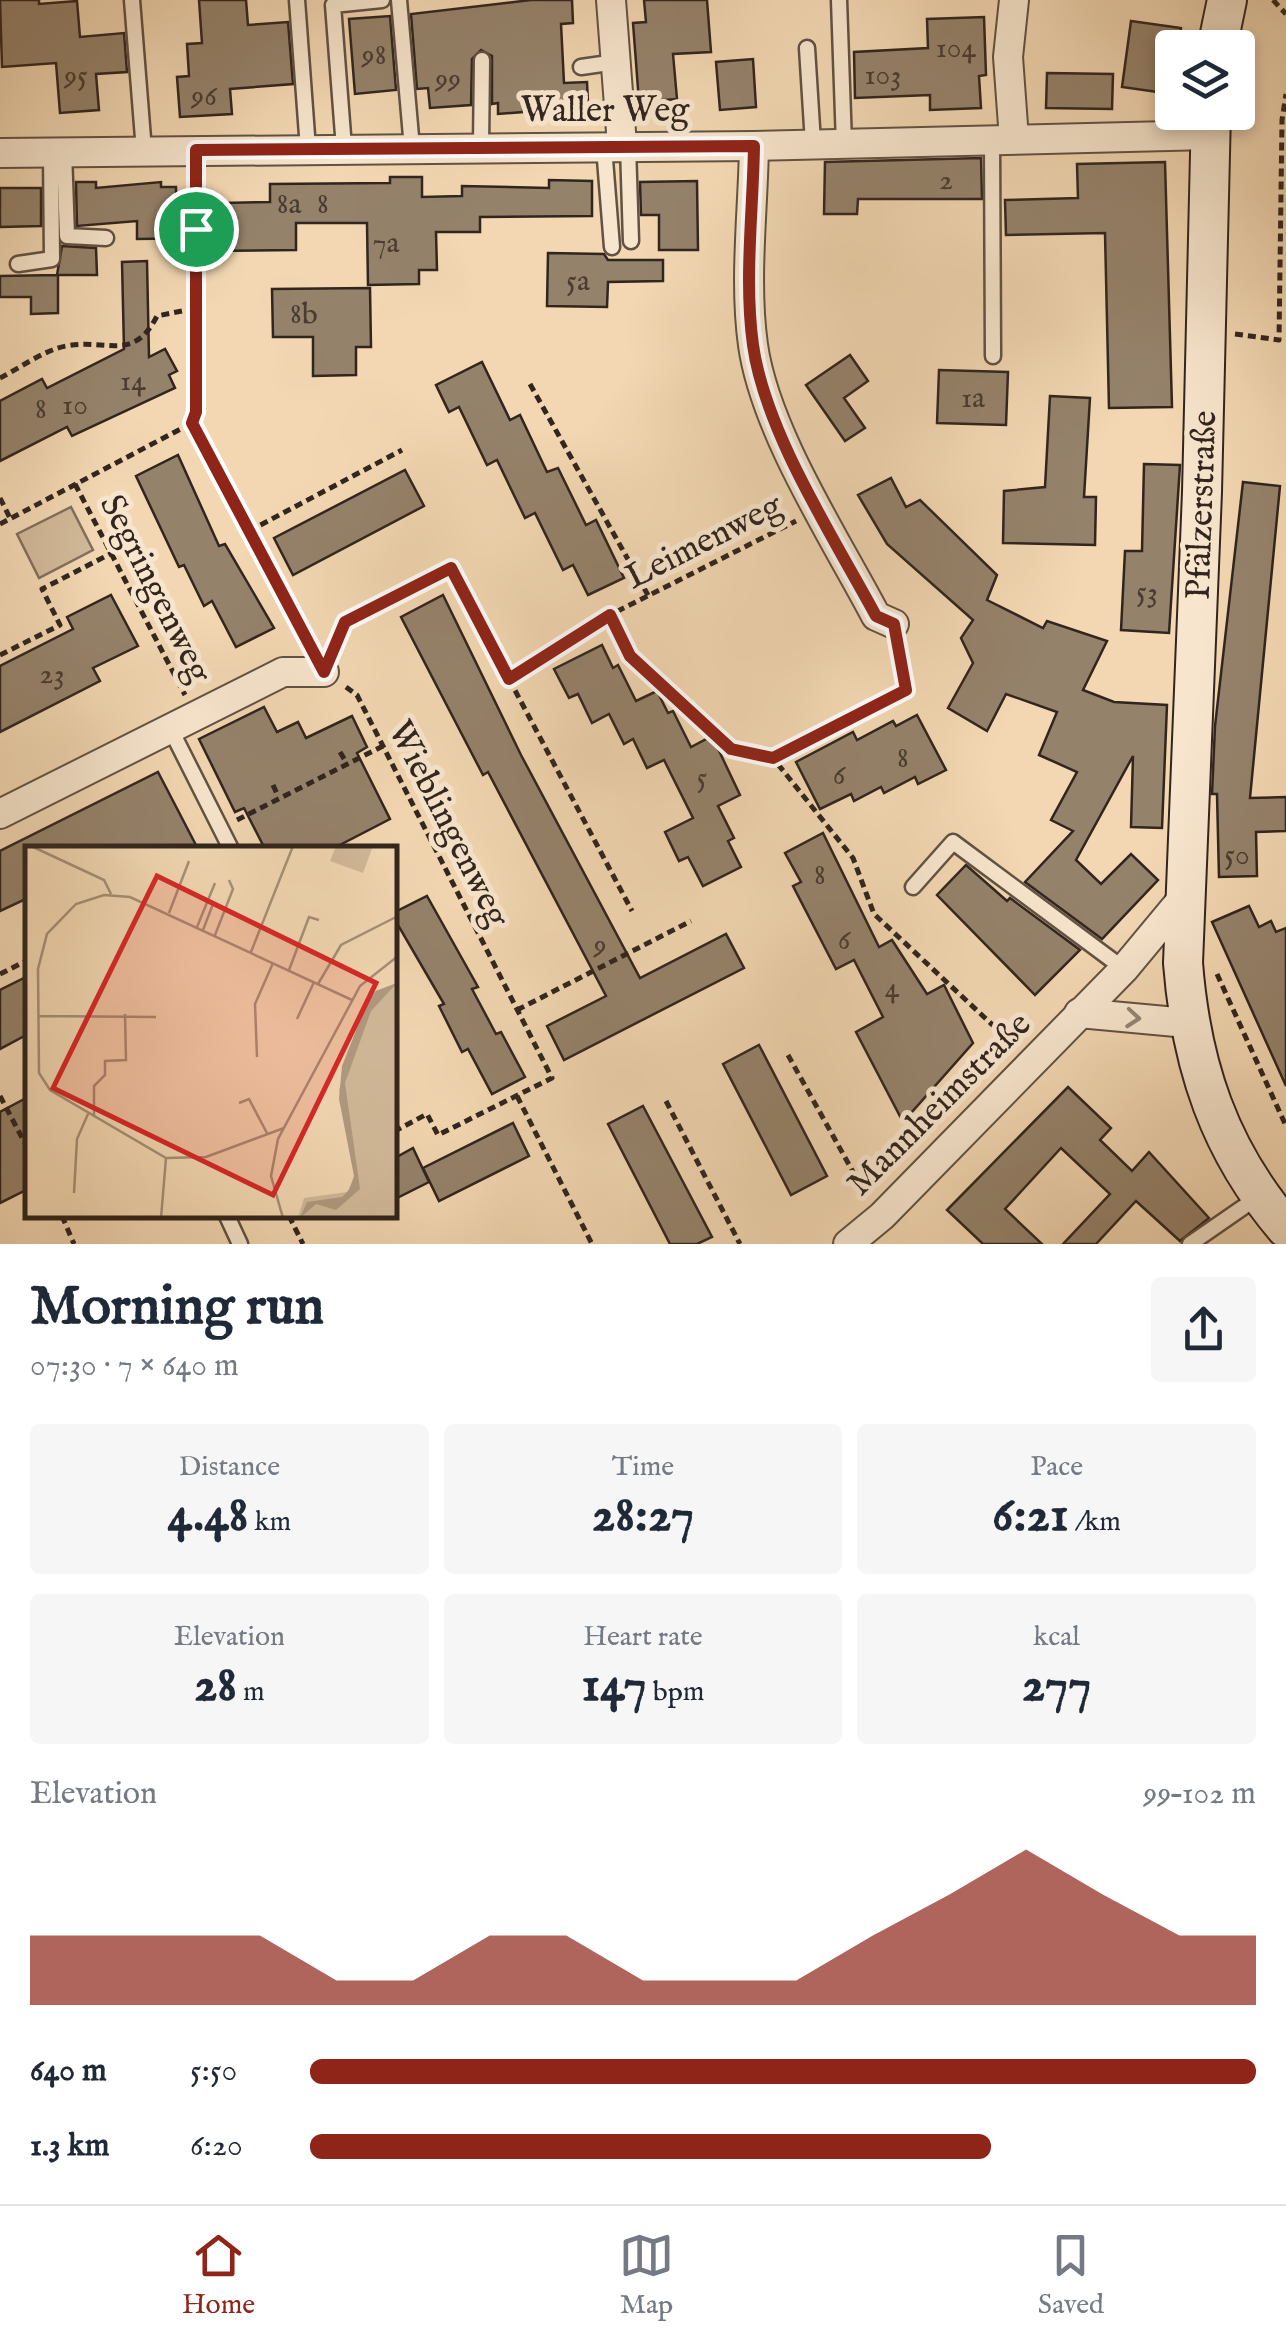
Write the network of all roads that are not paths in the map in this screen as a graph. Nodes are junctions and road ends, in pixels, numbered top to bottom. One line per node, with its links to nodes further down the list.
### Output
1 (132, 0): 26 (lane)
2 (297, 0): 22 (lane)
3 (382, 0): 23 (lane)
4 (399, 0): 24 (lane)
5 (611, 0): 12 (street)
6 (839, 0): 18 (lane)
7 (1014, 0): 16 (street)
8 (1227, 0): 9 (street)
9 (1220, 30)
10 (806, 48): 17 (lane)
11 (482, 60): 21 (lane)
12 (616, 62): 13 (lane); 19 (street)
13 (581, 67)
14 (1155, 128): 16 (street, Waller Weg)
15 (1210, 130): 39 (street, Pfälzerstraße)
16 (1003, 139): 18 (street, Waller Weg); 32 (lane)
17 (813, 143): 18 (street, Waller Weg); 20 (street, Waller Weg)
18 (844, 144)
19 (618, 146): 20 (street, Waller Weg); 21 (street, Waller Weg); 29 (lane); 30 (lane)
20 (754, 146): 33 (street)
21 (481, 147): 24 (street, Waller Weg)
22 (308, 148): 23 (street, Waller Weg); 26 (street, Waller Weg)
23 (344, 148): 24 (street, Waller Weg)
24 (412, 148)
25 (58, 151): 26 (street, Waller Weg); 27 (street, Waller Weg); 28 (lane); 31 (lane)
26 (144, 151)
27 (0, 154)
28 (106, 238)
29 (632, 241)
30 (612, 247)
31 (18, 264)
32 (993, 356)
33 (894, 624)
34 (324, 672): 35 (street)
35 (170, 728): 36 (street); 37 (lane)
36 (0, 814)
37 (230, 846)
38 (913, 887): 40 (lane)
39 (1183, 898): 40 (street, Mannheimstraße); 42 (street, Pfälzerstraße)
40 (1124, 969): 41 (street, Mannheimstraße)
41 (1079, 1013): 42 (street, Mannheimstraße, one-way to 42); 47 (street, Mannheimstraße)
42 (1187, 1022): 43 (street, Pfälzerstraße)
43 (1258, 1196): 45 (street, Pfälzerstraße); 48 (lane)
44 (229, 1219): 46 (lane)
45 (1286, 1228)
46 (240, 1244)
47 (848, 1244)
48 (1190, 1244)

